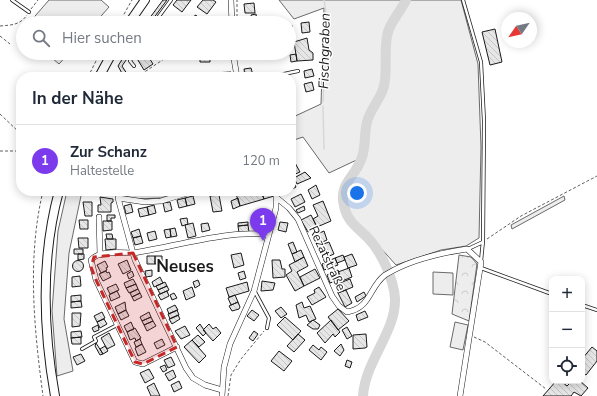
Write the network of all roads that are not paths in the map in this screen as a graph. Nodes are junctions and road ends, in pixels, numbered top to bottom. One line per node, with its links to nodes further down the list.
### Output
1 (12, 0): 6 (lane)
2 (145, 0): 7 (main road)
3 (171, 0): 8 (lane)
4 (463, 0): 23 (lane)
5 (230, 1): 9 (street)
6 (29, 12)
7 (134, 16)
8 (159, 16)
9 (231, 16)
10 (108, 60): 15 (main road)
11 (130, 60): 13 (lane)
12 (234, 60): 16 (street)
13 (134, 66)
14 (298, 70): 17 (lane)
15 (102, 72)
16 (235, 72)
17 (290, 72)
18 (57, 196): 37 (main road)
19 (178, 196): 25 (street)
20 (277, 198): 22 (street); 24 (street, Rezatstraße)
21 (99, 217): 26 (street)
22 (270, 235): 25 (street); 28 (street)
23 (483, 241): 24 (lane); 27 (lane)
24 (467, 249): 27 (street)
25 (133, 253): 26 (street); 34 (street)
26 (100, 255): 32 (street)
27 (481, 265): 29 (lane); 38 (street)
28 (254, 291): 33 (lane); 36 (street)
29 (549, 293)
30 (585, 306): 31 (lane)
31 (597, 310)
32 (117, 325): 34 (street); 35 (lane)
33 (267, 328)
34 (177, 348): 36 (street)
35 (82, 349)
36 (222, 393)
37 (54, 396)
38 (460, 396)

